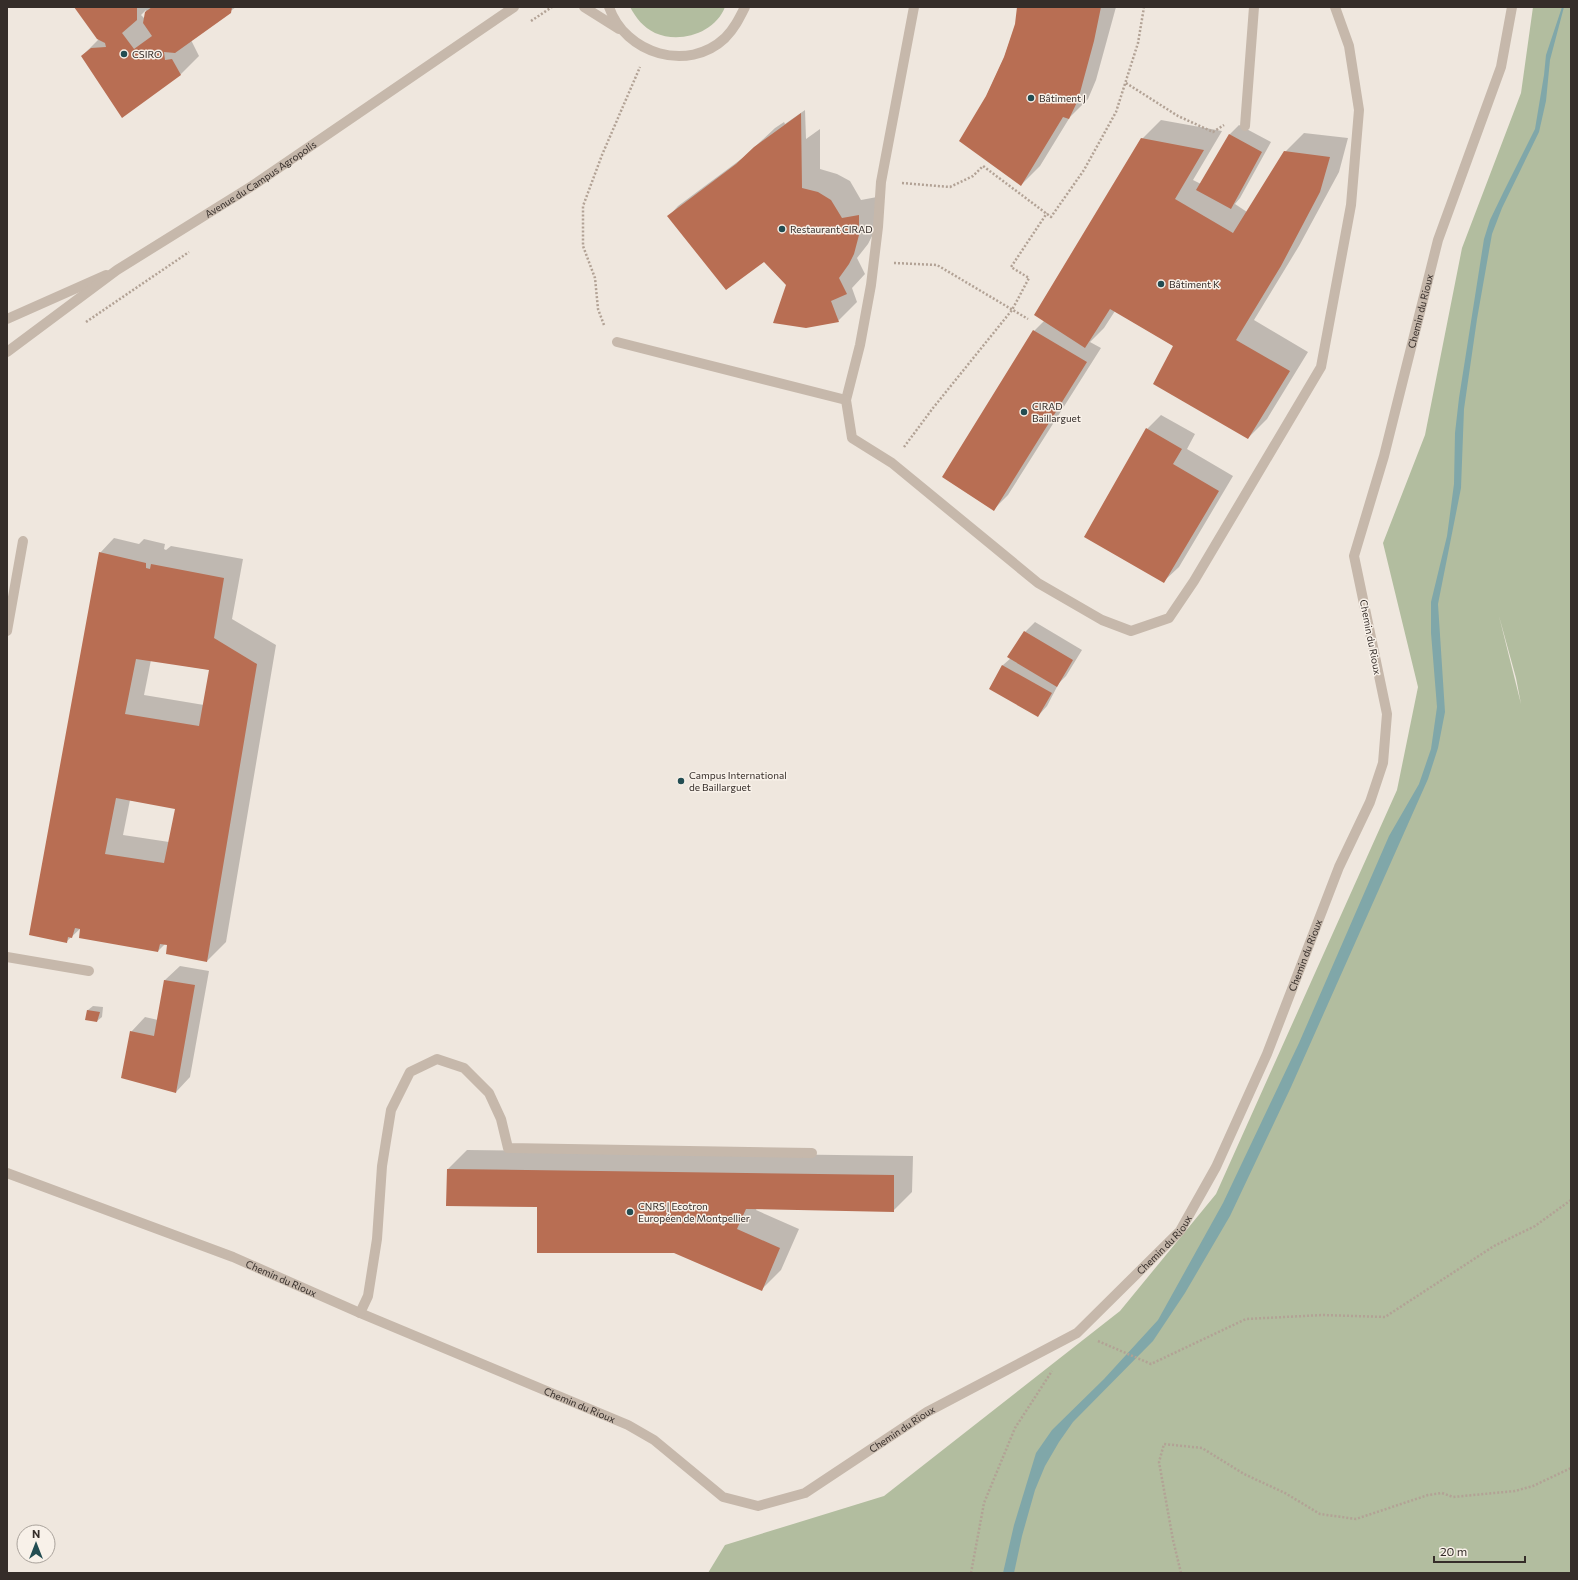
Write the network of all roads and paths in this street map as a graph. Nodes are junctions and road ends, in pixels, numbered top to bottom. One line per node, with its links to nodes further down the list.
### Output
1 (514, 7): 17 (street, Avenue du Campus Agropolis)
2 (584, 7): 10 (street)
3 (610, 7): 10 (street)
4 (745, 7): 11 (street)
5 (914, 7): 14 (street)
6 (1144, 7): 12 (path)
7 (1254, 7): 13 (street)
8 (1335, 7): 24 (street)
9 (1512, 7): 33 (street, Chemin du Rioux)
10 (623, 31): 11 (street)
11 (648, 50): 21 (path)
12 (1126, 84): 13 (path); 15 (path)
13 (1245, 126)
14 (881, 182): 15 (path); 16 (street)
15 (1046, 213): 18 (path)
16 (873, 262): 18 (path); 23 (street)
17 (117, 270): 19 (street); 22 (street, Avenue du Campus Agropolis)
18 (1012, 310): 20 (path); 24 (path)
19 (7, 319)
20 (1028, 319)
21 (617, 342): 23 (street)
22 (7, 352)
23 (846, 400): 24 (street)
24 (892, 463)
25 (23, 541): 26 (street)
26 (7, 631)
27 (7, 957): 28 (street)
28 (89, 971)
29 (812, 1153): 32 (street)
30 (7, 1173): 32 (street, Chemin du Rioux)
31 (1571, 1200): 33 (path)
32 (360, 1313): 33 (street, Chemin du Rioux)
33 (1077, 1333)
34 (1056, 1364): 36 (path)
35 (1571, 1468): 37 (path)
36 (971, 1573)
37 (1181, 1573)

